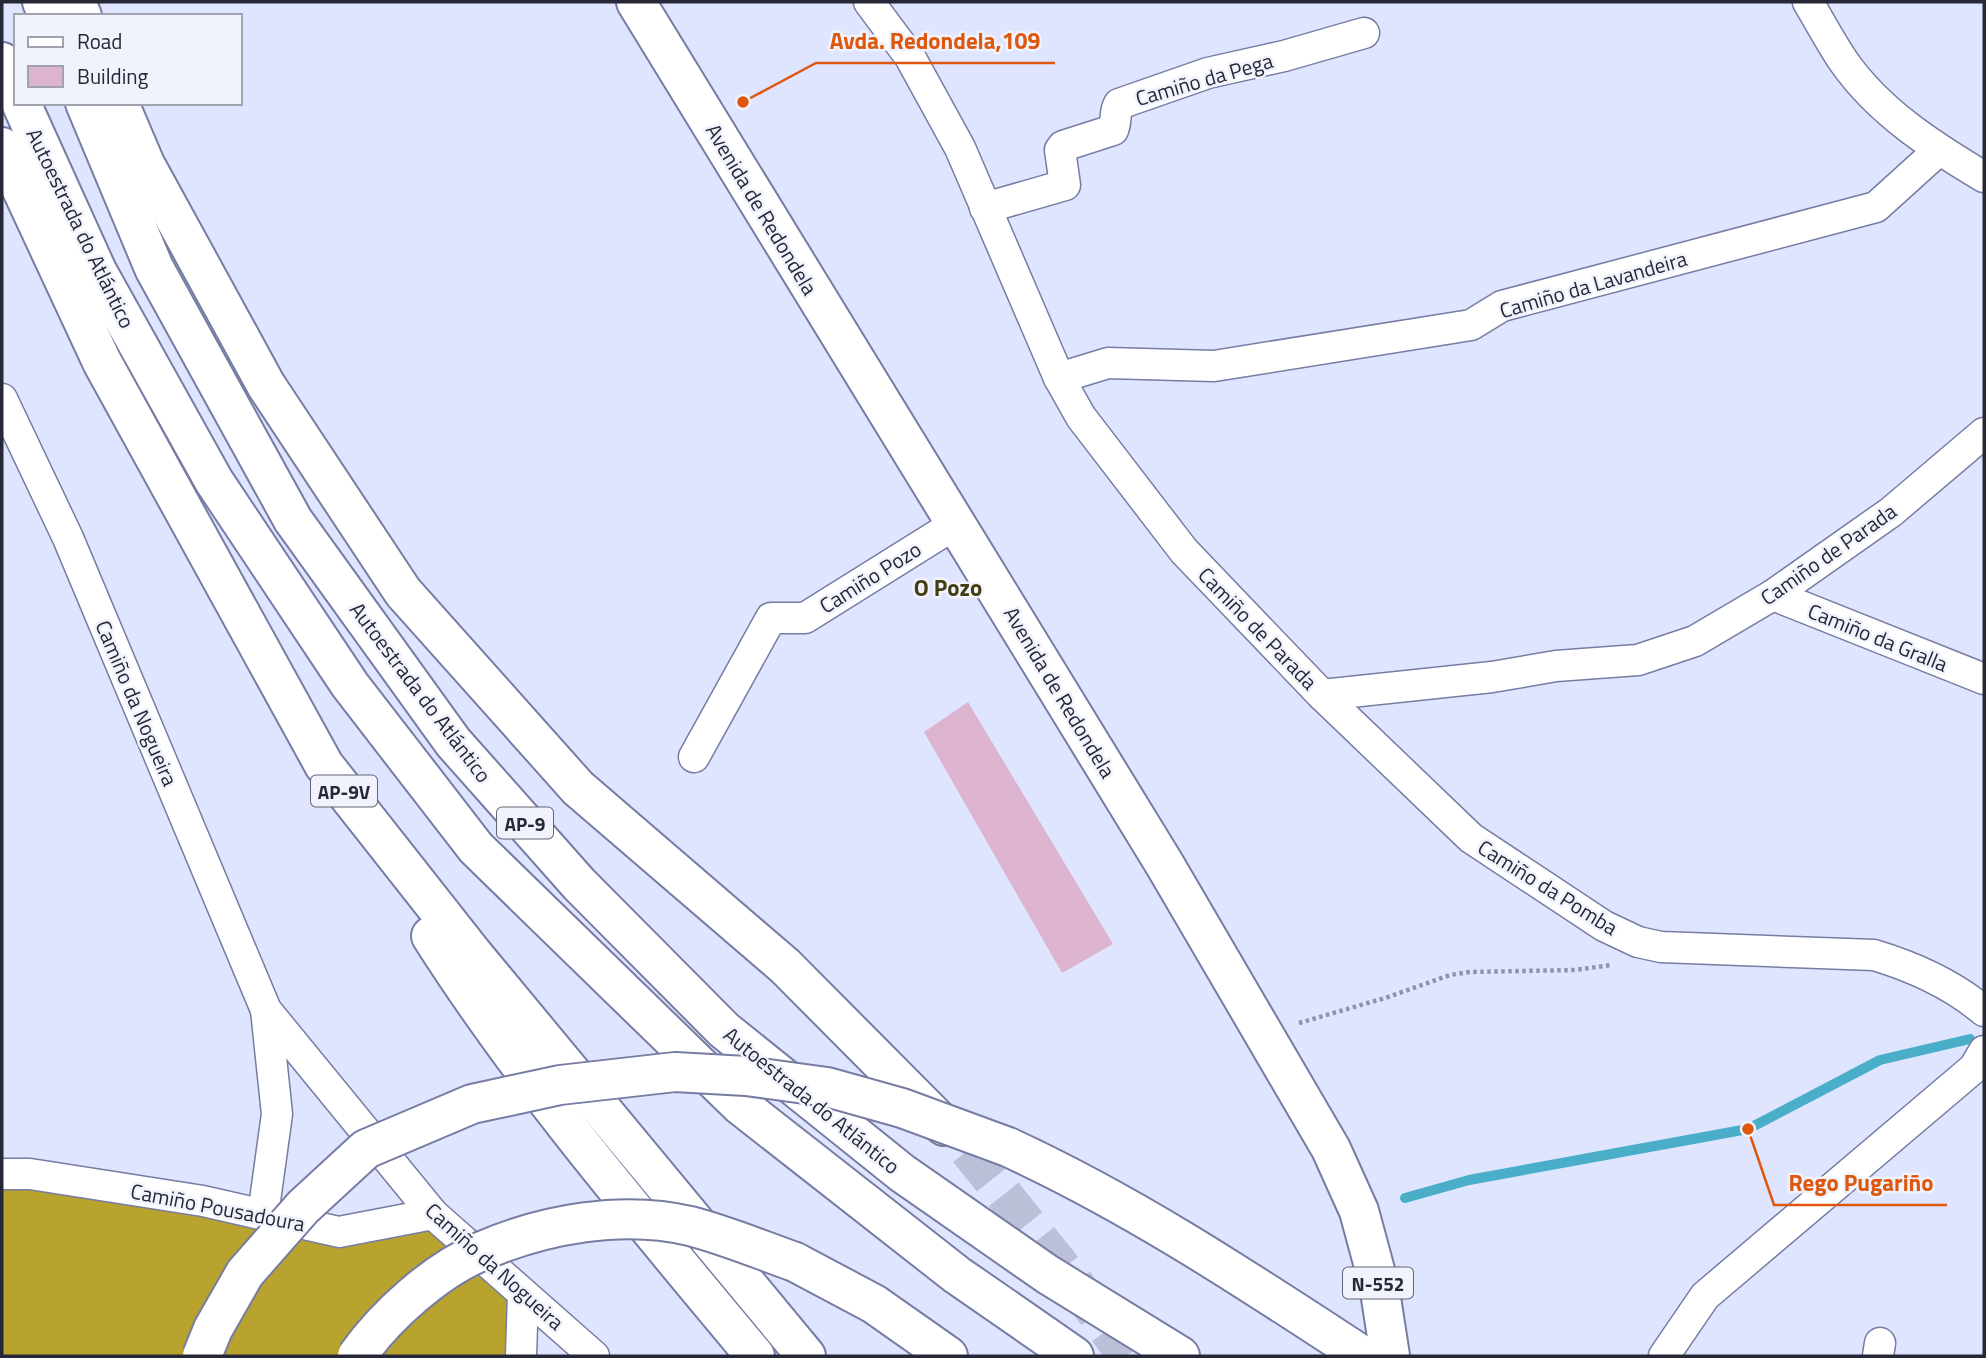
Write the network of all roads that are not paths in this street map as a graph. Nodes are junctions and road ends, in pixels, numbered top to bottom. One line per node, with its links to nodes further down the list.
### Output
1 (636, 2): 17 (highway, Avenida de Redondela / N-552)
2 (869, 2): 13 (street, Camiño de Parada)
3 (1808, 2): 11 (street)
4 (1364, 33): 13 (street, Camiño da Pega)
5 (2, 62): 6 (highway)
6 (14, 89)
7 (22, 105): 38 (highway, Autoestrada do Atlántico / AP-9)
8 (86, 105): 39 (highway, Autoestrada do Atlántico / AP-9)
9 (120, 105): 26 (highway)
10 (2, 147): 22 (highway, Autoestrada do Atlántico / AP-9V)
11 (1939, 150): 12 (street); 14 (street, Camiño da Lavandeira)
12 (1984, 177)
13 (985, 208): 14 (street, Camiño de Parada)
14 (1059, 378): 20 (street, Camiño de Parada)
15 (2, 399): 23 (street, Camiño da Nogueira)
16 (1984, 433): 18 (street, Camiño de Parada)
17 (957, 523): 21 (street, Camiño Pozo); 41 (highway, Avenida de Redondela / N-552)
18 (1773, 594): 19 (street, Camiño da Gralla); 20 (street, Camiño de Parada)
19 (1984, 679)
20 (1322, 695): 24 (street, Camiño da Pomba)
21 (694, 757)
22 (324, 765): 35 (highway); 36 (highway, Autoestrada do Atlántico / AP-9V)
23 (266, 1010): 28 (street, Camiño da Nogueira); 29 (street, Camiño da Nogueira)
24 (1984, 1010)
25 (1979, 1059): 42 (street)
26 (968, 1150)
27 (2, 1174): 29 (street, Camiño Pousadoura)
28 (433, 1214): 29 (street, Camiño Pousadoura); 30 (street, Camiño da Nogueira)
29 (263, 1215)
30 (523, 1294): 33 (street); 34 (street, Camiño da Nogueira)
31 (202, 1356): 40 (highway, bridge)
32 (357, 1356): 37 (highway, bridge)
33 (521, 1356)
34 (594, 1356)
35 (755, 1356)
36 (806, 1356)
37 (948, 1356)
38 (1074, 1356)
39 (1181, 1356)
40 (1363, 1356)
41 (1390, 1356)
42 (1664, 1356)

